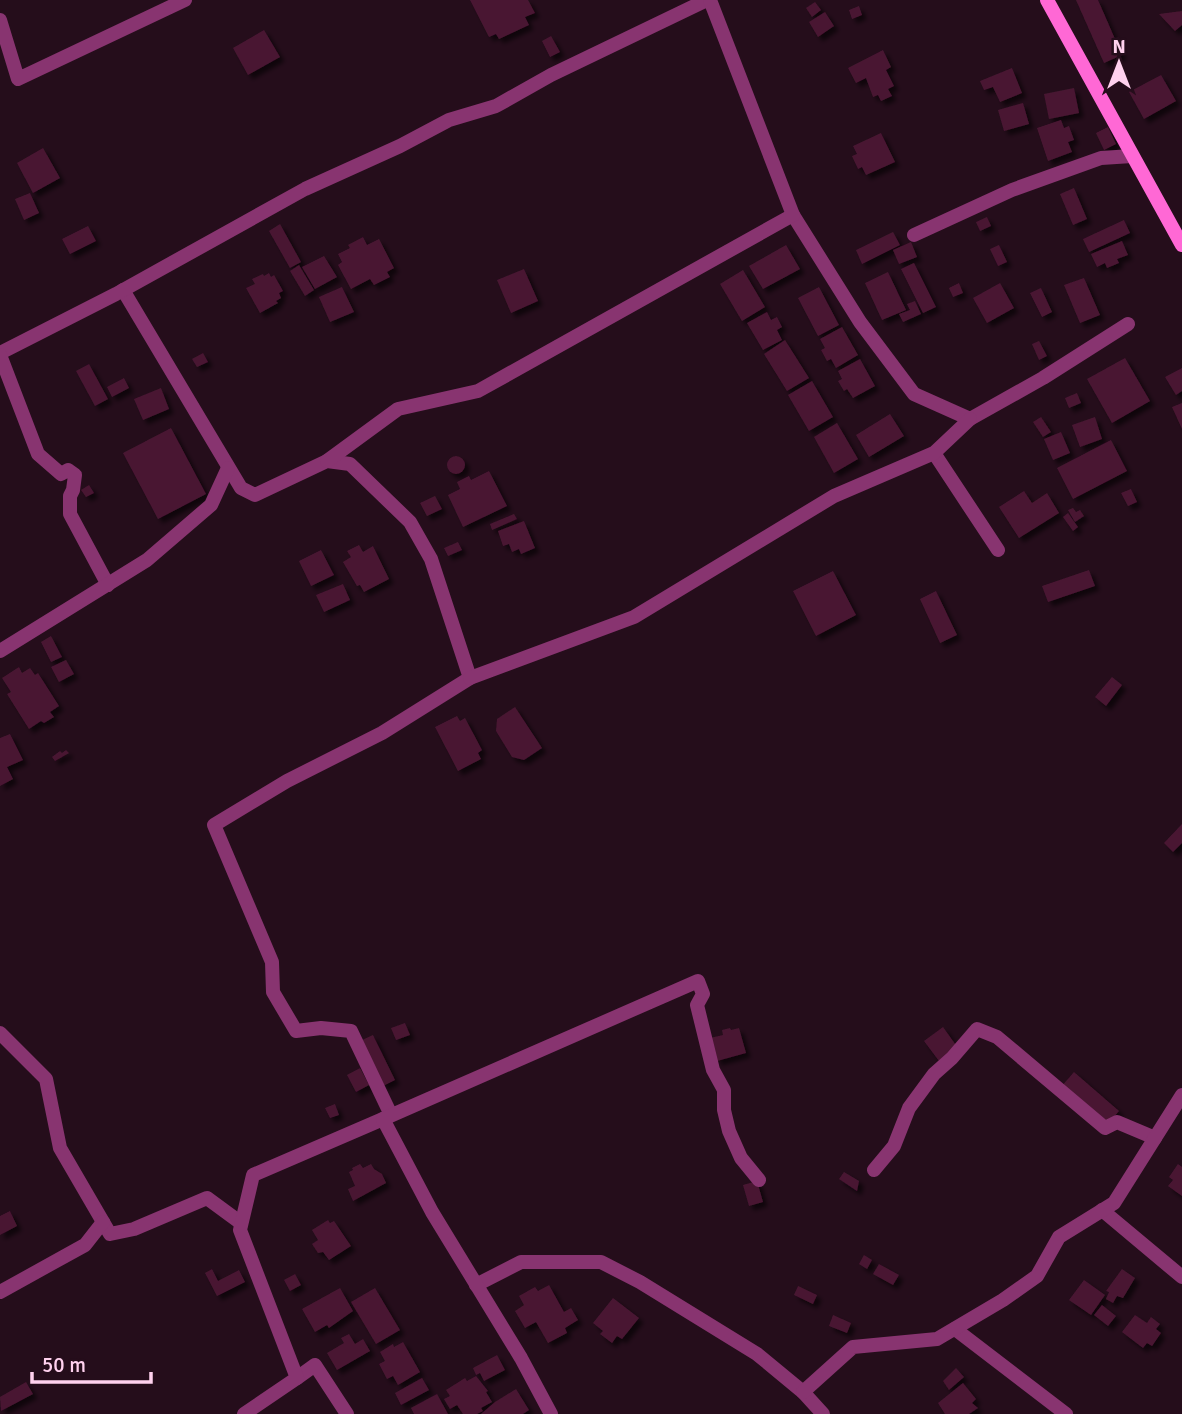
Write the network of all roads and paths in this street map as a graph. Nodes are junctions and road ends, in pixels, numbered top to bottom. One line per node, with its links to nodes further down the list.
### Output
1 (186, 0): 4 (street)
2 (708, 0): 6 (street); 9 (street)
3 (1047, 0): 5 (street)
4 (0, 20)
5 (1132, 156): 7 (street); 8 (street)
6 (793, 215): 12 (street); 14 (street)
7 (914, 235)
8 (1182, 245)
9 (123, 290): 11 (street); 15 (street)
10 (1128, 324): 12 (street)
11 (0, 354): 17 (street)
12 (970, 419): 13 (street)
13 (934, 453): 16 (street); 19 (street)
14 (327, 461): 15 (street); 19 (street)
15 (228, 468): 17 (street)
16 (998, 550)
17 (108, 585): 18 (street)
18 (0, 651)
19 (470, 678): 22 (street)
20 (0, 1033): 27 (street)
21 (1182, 1095): 23 (street)
22 (387, 1117): 25 (street); 28 (street); 30 (street)
23 (1155, 1138): 24 (street); 26 (street)
24 (874, 1170)
25 (759, 1180)
26 (1102, 1210): 29 (street); 32 (street)
27 (103, 1222): 28 (street); 31 (street)
28 (241, 1223): 33 (street)
29 (1182, 1276)
30 (475, 1285): 34 (street); 37 (street)
31 (0, 1292)
32 (955, 1329): 34 (street); 39 (street)
33 (297, 1378): 35 (street); 36 (street)
34 (803, 1392): 38 (street)
35 (244, 1414)
36 (347, 1414)
37 (551, 1414)
38 (823, 1414)
39 (1066, 1414)

